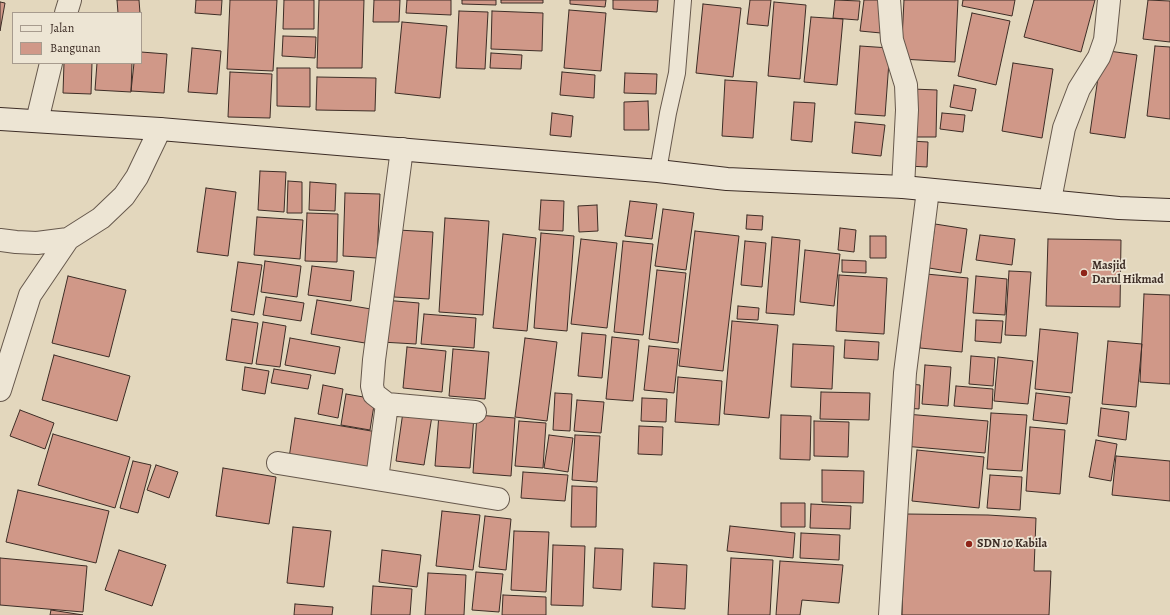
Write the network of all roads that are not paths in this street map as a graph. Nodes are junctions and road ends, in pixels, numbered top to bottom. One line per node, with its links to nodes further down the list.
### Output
1 (70, 0): 5 (street)
2 (683, 0): 11 (lane)
3 (889, 0): 12 (street)
4 (1109, 0): 14 (street)
5 (66, 12)
6 (51, 64): 8 (street)
7 (0, 119): 8 (street)
8 (37, 122): 9 (street)
9 (160, 129): 10 (street); 16 (street)
10 (402, 149): 11 (street); 19 (street)
11 (658, 172): 12 (street)
12 (903, 187): 13 (street)
13 (928, 190): 14 (street); 24 (street)
14 (1050, 200): 15 (street)
15 (1170, 210)
16 (68, 239): 17 (street); 18 (street)
17 (0, 240)
18 (0, 390)
19 (387, 404): 20 (street); 22 (street)
20 (475, 412)
21 (278, 463): 22 (street)
22 (377, 479): 23 (street)
23 (498, 499)
24 (890, 615)

